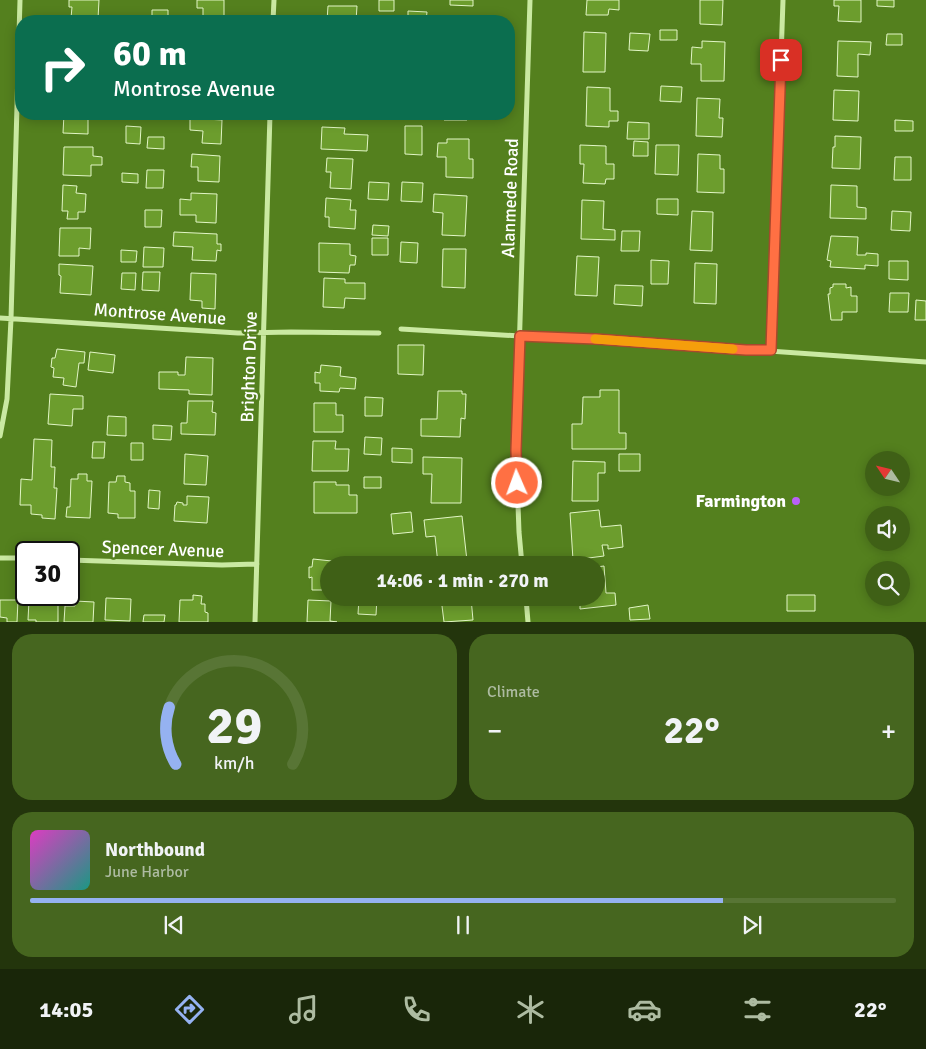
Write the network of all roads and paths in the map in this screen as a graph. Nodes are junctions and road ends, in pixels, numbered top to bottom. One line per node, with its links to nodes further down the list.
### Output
1 (20, 0): 5 (street)
2 (274, 0): 6 (street)
3 (530, 0): 14 (street, Alanmede Road)
4 (783, 0): 15 (street)
5 (20, 15)
6 (273, 15)
7 (17, 120): 10 (street)
8 (270, 120): 12 (street, Brighton Drive)
9 (0, 318): 10 (street, Montrose Avenue)
10 (11, 319): 12 (street, Montrose Avenue); 17 (street)
11 (401, 329): 14 (street)
12 (263, 333): 13 (street, Montrose Avenue); 22 (street, Brighton Drive)
13 (378, 333)
14 (520, 336): 15 (street); 18 (street, Alanmede Road)
15 (771, 350): 16 (street)
16 (926, 362)
17 (0, 436)
18 (521, 556)
19 (0, 558): 20 (street)
20 (15, 558)
21 (80, 560): 22 (street, Spencer Avenue)
22 (257, 564): 24 (street, Brighton Drive)
23 (527, 606): 25 (street)
24 (255, 622)
25 (528, 622)

